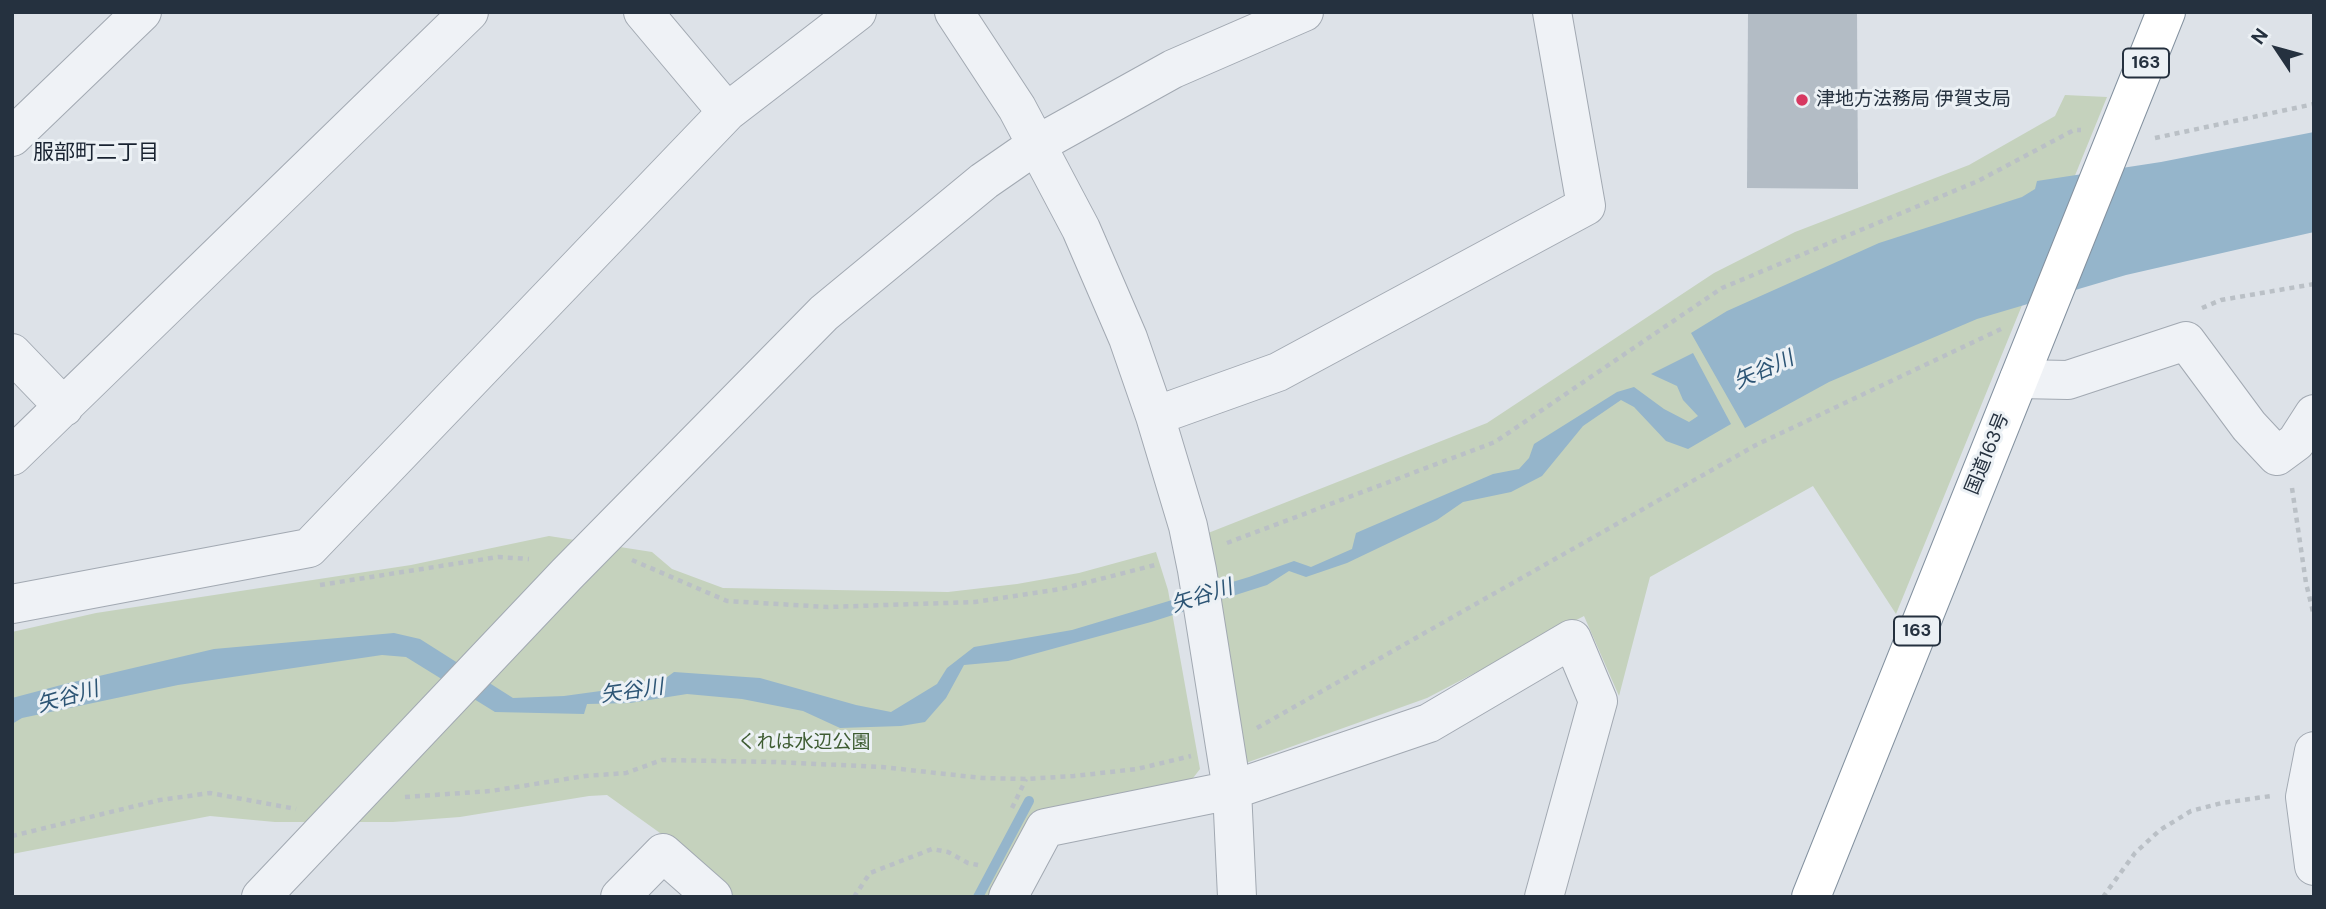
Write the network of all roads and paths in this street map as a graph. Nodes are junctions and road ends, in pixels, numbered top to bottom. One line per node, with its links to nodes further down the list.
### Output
1 (142, 12): 12 (street)
2 (469, 12): 17 (street)
3 (643, 12): 10 (street)
4 (857, 12): 10 (street)
5 (954, 12): 13 (street)
6 (1304, 12): 13 (street)
7 (1552, 12): 19 (street)
8 (2166, 12): 11 (highway, 国道163号 / 163)
9 (2314, 104): 11 (path)
10 (727, 112): 25 (street)
11 (2131, 127): 14 (highway, 国道163号 / 163); 22 (path)
12 (12, 137)
13 (1037, 145): 19 (street); 30 (street)
14 (2039, 329): 16 (highway, 国道163号 / 163); 27 (path)
15 (12, 353): 17 (street)
16 (2021, 372): 21 (street); 43 (highway, 国道163号 / 163)
17 (64, 407): 20 (street)
18 (2314, 414): 21 (street)
19 (1155, 416): 24 (street)
20 (12, 456)
21 (2277, 456): 26 (path)
22 (1227, 543)
23 (631, 560): 24 (path)
24 (1183, 566): 29 (street)
25 (12, 604)
26 (2314, 616)
27 (1256, 729)
28 (2314, 751): 31 (street)
29 (1221, 768): 30 (path); 40 (street); 41 (street); 42 (street)
30 (383, 793): 36 (street)
31 (2305, 797): 35 (street); 44 (path)
32 (304, 811): 33 (path)
33 (12, 836)
34 (978, 865): 39 (path)
35 (2314, 866)
36 (261, 897)
37 (620, 897): 38 (street)
38 (713, 897)
39 (854, 897)
40 (1008, 897)
41 (1237, 897)
42 (1544, 897)
43 (1811, 897)
44 (2103, 897)

